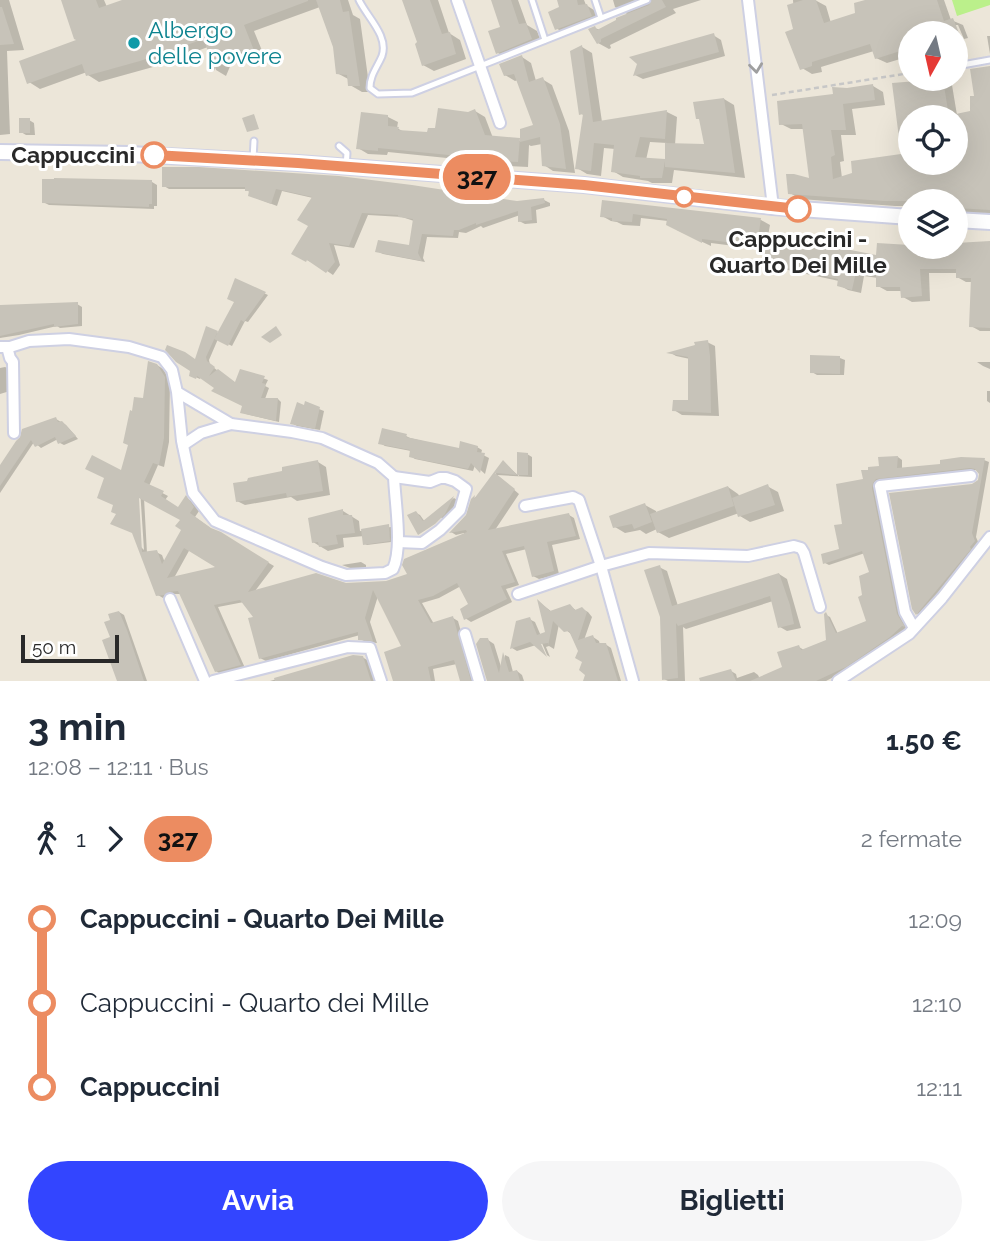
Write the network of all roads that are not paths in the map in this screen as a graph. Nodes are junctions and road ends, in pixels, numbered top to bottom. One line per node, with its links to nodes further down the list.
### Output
1 (359, 0): 11 (lane)
2 (457, 0): 11 (street)
3 (532, 0): 8 (lane)
4 (595, 0): 7 (lane)
5 (647, 0): 7 (lane)
6 (748, 0): 18 (street, one-way to 18)
7 (601, 18): 8 (lane)
8 (545, 40): 11 (lane)
9 (990, 60): 10 (lane)
10 (968, 64)
11 (480, 66): 12 (street)
12 (500, 123)
13 (254, 141): 16 (lane)
14 (339, 146): 17 (lane)
15 (0, 152): 16 (street)
16 (253, 160): 17 (street)
17 (346, 167): 18 (street)
18 (773, 207): 19 (street)
19 (898, 216)
20 (968, 221): 21 (street)
21 (990, 222)
22 (3, 347): 23 (street); 25 (street)
23 (177, 392): 24 (street); 26 (street)
24 (232, 424): 26 (street); 28 (street)
25 (14, 433)
26 (183, 445): 31 (street)
27 (971, 476): 36 (street)
28 (394, 477): 31 (street); 31 (street)
29 (525, 506): 32 (street)
30 (990, 537): 36 (street)
31 (398, 542)
32 (601, 566): 33 (street); 35 (street); 42 (street)
33 (518, 594)
34 (170, 599): 38 (street)
35 (820, 607)
36 (914, 628): 43 (street)
37 (465, 634): 41 (street)
38 (205, 681)
39 (213, 681): 40 (street)
40 (381, 681)
41 (480, 681)
42 (633, 681)
43 (838, 681)

